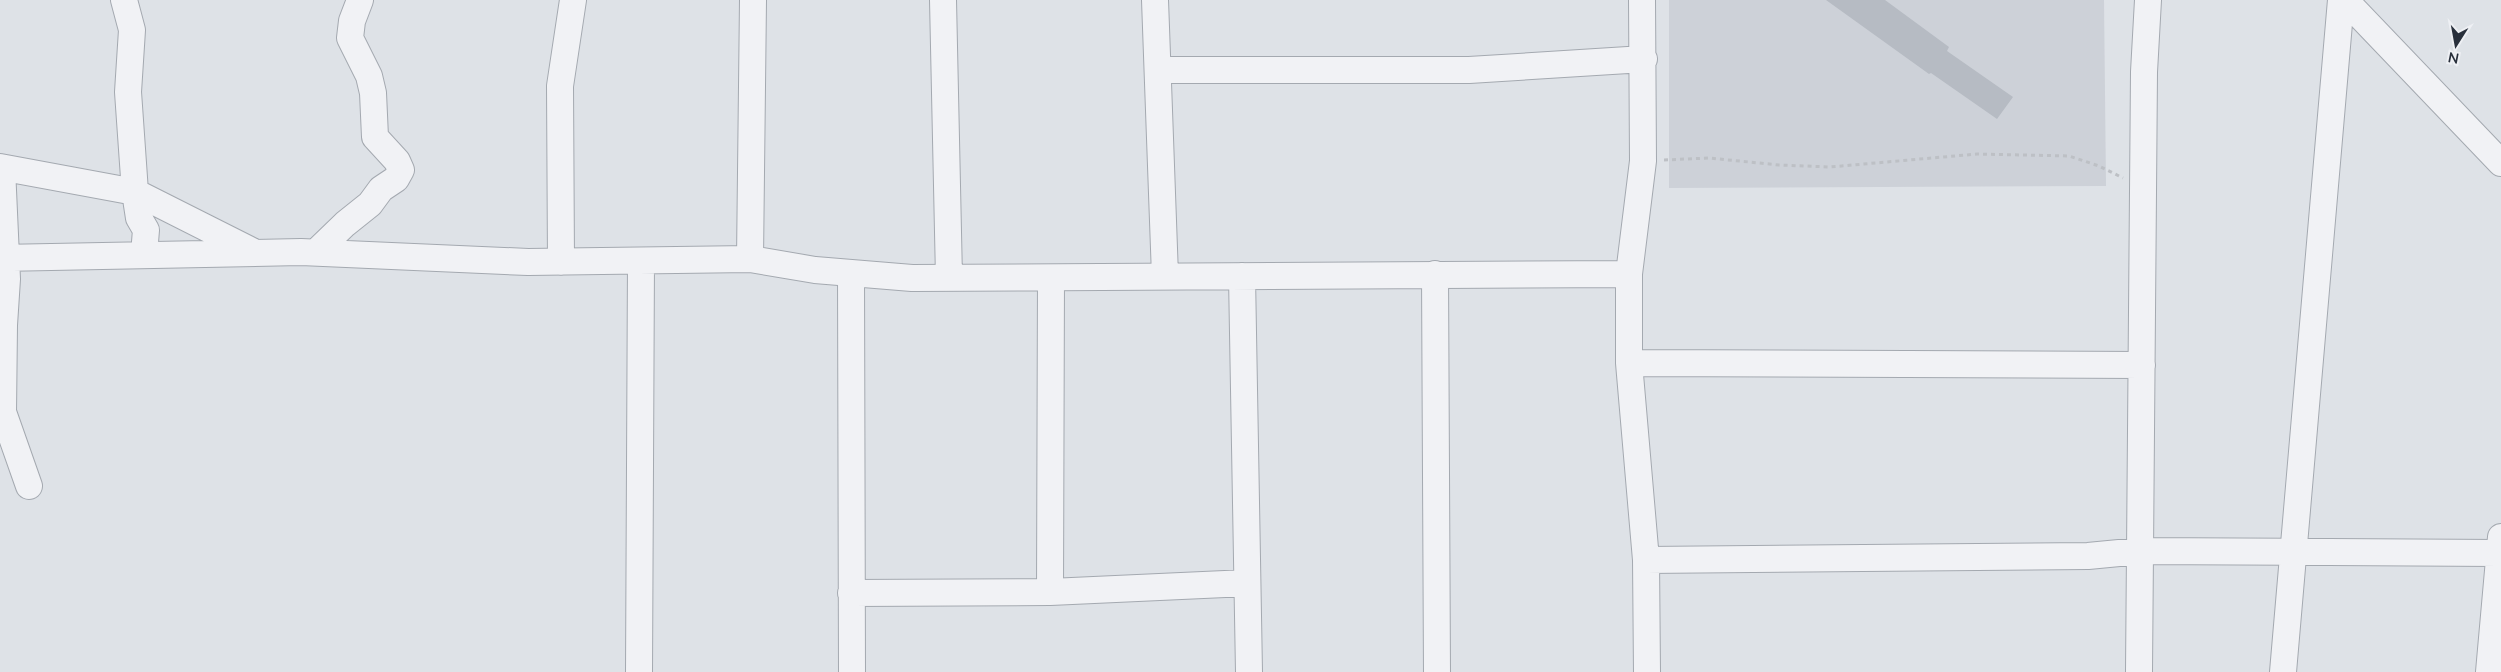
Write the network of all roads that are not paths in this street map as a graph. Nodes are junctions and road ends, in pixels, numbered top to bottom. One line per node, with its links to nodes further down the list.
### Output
1 (124, 0): 15 (street)
2 (360, 0): 17 (street)
3 (573, 0): 22 (street)
4 (753, 0): 20 (street)
5 (942, 0): 28 (street)
6 (1155, 0): 12 (street)
7 (1642, 0): 11 (street)
8 (2148, 0): 31 (street)
9 (2341, 0): 35 (street)
10 (2345, 0): 13 (street)
11 (1644, 59): 12 (street); 25 (street)
12 (1158, 70): 26 (street)
13 (2501, 163)
14 (1, 167): 15 (street); 19 (street)
15 (135, 192): 16 (street); 18 (street)
16 (255, 252): 17 (street); 18 (street)
17 (316, 252): 22 (street)
18 (144, 254): 19 (street)
19 (3, 258): 32 (street)
20 (750, 259): 21 (street); 23 (street)
21 (641, 261): 22 (street); 40 (street)
22 (561, 262)
23 (851, 273): 28 (street); 39 (street)
24 (1435, 274): 25 (street); 27 (street); 43 (street)
25 (1629, 274): 30 (street)
26 (1165, 276): 27 (street); 29 (street)
27 (1242, 276): 37 (street)
28 (949, 278): 29 (street)
29 (1051, 278): 38 (street)
30 (1629, 363): 31 (street); 36 (street)
31 (2142, 365): 34 (street)
32 (30, 486)
33 (2500, 545): 35 (street); 47 (street)
34 (2140, 550): 35 (street); 36 (street); 45 (street)
35 (2294, 552): 46 (street)
36 (1646, 560): 44 (street)
37 (1247, 583): 38 (street); 42 (street)
38 (1050, 592): 39 (street)
39 (851, 593): 41 (street)
40 (640, 672)
41 (852, 672)
42 (1249, 672)
43 (1437, 672)
44 (1647, 672)
45 (2139, 672)
46 (2283, 672)
47 (2489, 672)

